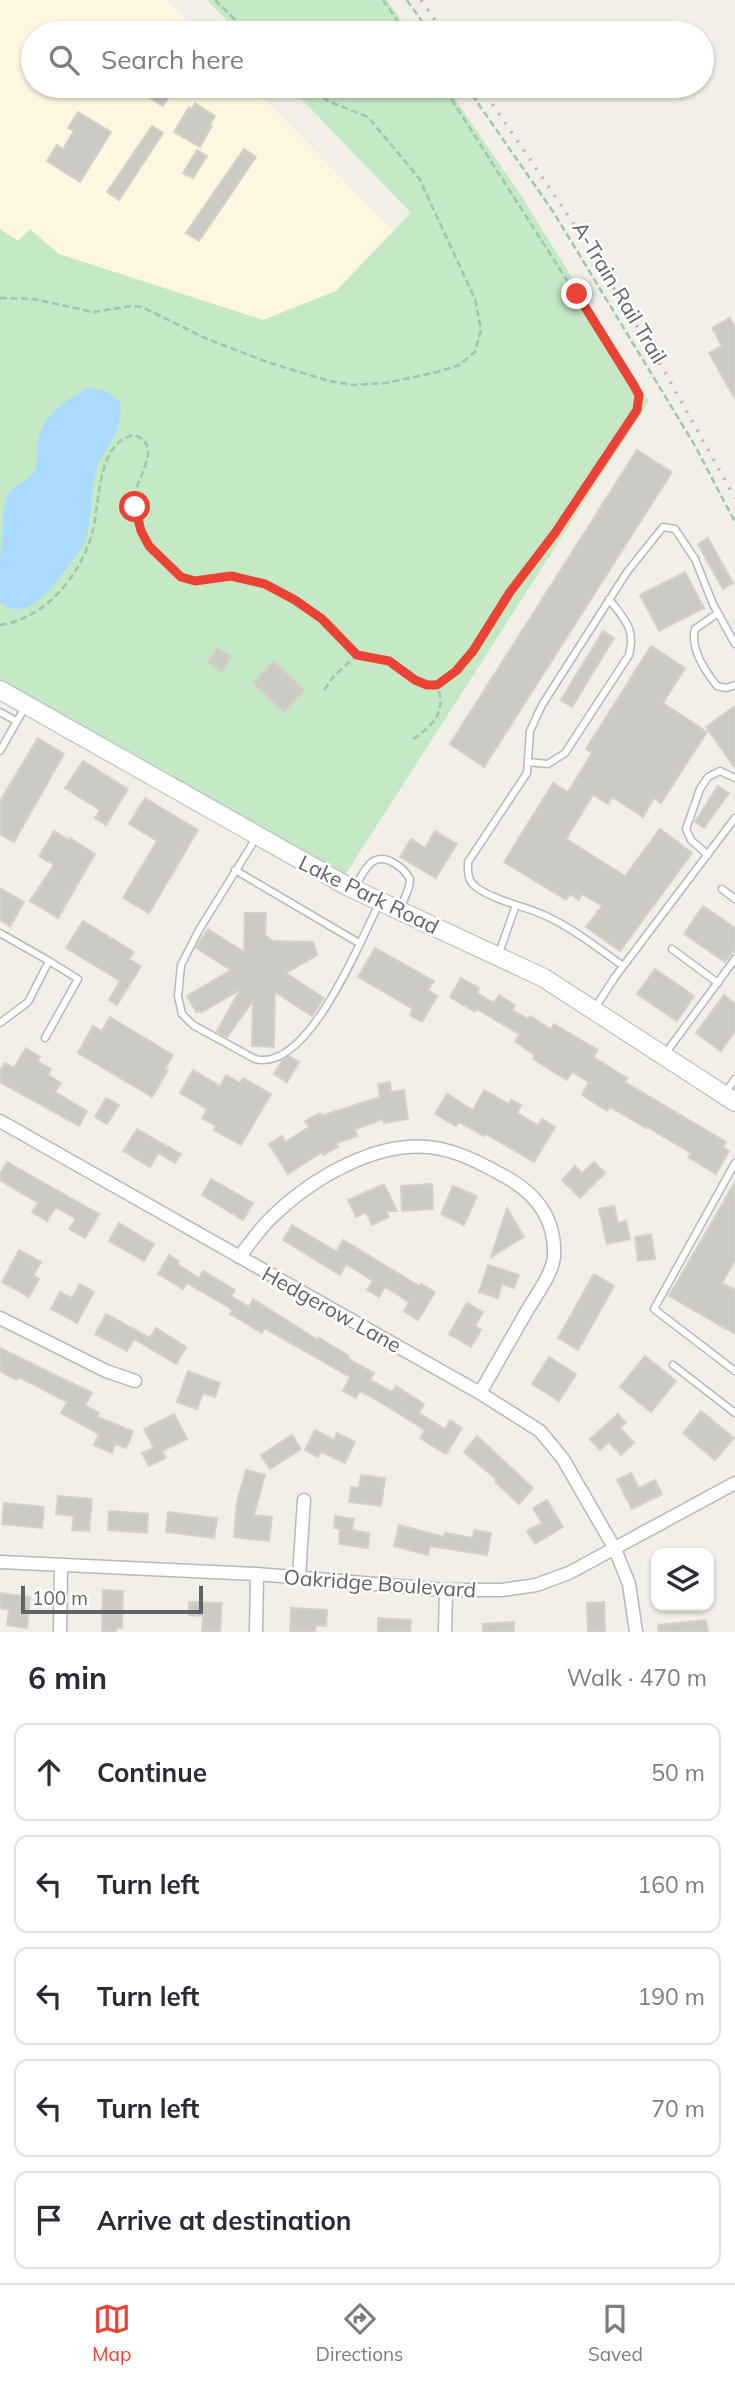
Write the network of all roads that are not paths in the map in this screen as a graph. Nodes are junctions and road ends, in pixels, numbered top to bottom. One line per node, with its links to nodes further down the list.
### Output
1 (609, 599): 2 (lane); 10 (lane); 10 (lane)
2 (718, 612): 3 (lane); 4 (lane)
3 (735, 644)
4 (735, 685)
5 (0, 690): 6 (main road, Lake Park Road)
6 (26, 705): 8 (lane); 13 (main road, Lake Park Road)
7 (0, 712): 8 (lane)
8 (16, 721): 9 (lane)
9 (0, 751)
10 (528, 762): 20 (lane)
11 (735, 778): 14 (lane)
12 (735, 818): 14 (lane)
13 (258, 836): 15 (lane); 16 (main road, Lake Park Road)
14 (708, 855): 28 (lane)
15 (235, 870): 23 (lane); 23 (lane)
16 (354, 889): 19 (main road, Lake Park Road); 21 (lane)
17 (722, 889): 18 (lane)
18 (735, 899)
19 (379, 903): 21 (main road, Lake Park Road); 23 (lane)
20 (516, 905): 25 (lane); 28 (lane)
21 (399, 911): 25 (main road, Lake Park Road)
22 (0, 933): 27 (lane)
23 (359, 943)
24 (671, 949): 29 (lane)
25 (498, 955): 30 (main road, Lake Park Road)
26 (735, 959): 29 (lane)
27 (48, 961): 31 (lane); 32 (lane)
28 (623, 966): 30 (lane)
29 (718, 983): 33 (lane)
30 (594, 1009): 33 (main road, Lake Park Road)
31 (0, 1023)
32 (45, 1038)
33 (663, 1056): 35 (main road, Lake Park Road)
34 (735, 1079): 35 (lane)
35 (729, 1098)
36 (0, 1121): 38 (street, Hedgerow Lane)
37 (735, 1163): 41 (lane)
38 (239, 1257): 43 (street, Hedgerow Lane); 43 (street)
39 (0, 1318): 42 (street)
40 (673, 1365): 44 (lane)
41 (735, 1371)
42 (135, 1381)
43 (480, 1392): 47 (street, Hedgerow Lane)
44 (735, 1413)
45 (735, 1483): 47 (street, Oakridge Boulevard)
46 (304, 1500): 51 (street)
47 (615, 1549): 52 (street, Oakridge Boulevard); 56 (street, Hedgerow Lane)
48 (0, 1562): 49 (street, Oakridge Boulevard)
49 (61, 1564): 50 (street, Oakridge Boulevard); 53 (street)
50 (257, 1574): 51 (street, Oakridge Boulevard); 54 (street)
51 (299, 1577): 52 (street, Oakridge Boulevard)
52 (446, 1590): 55 (street)
53 (60, 1632)
54 (256, 1632)
55 (445, 1632)
56 (636, 1632)

